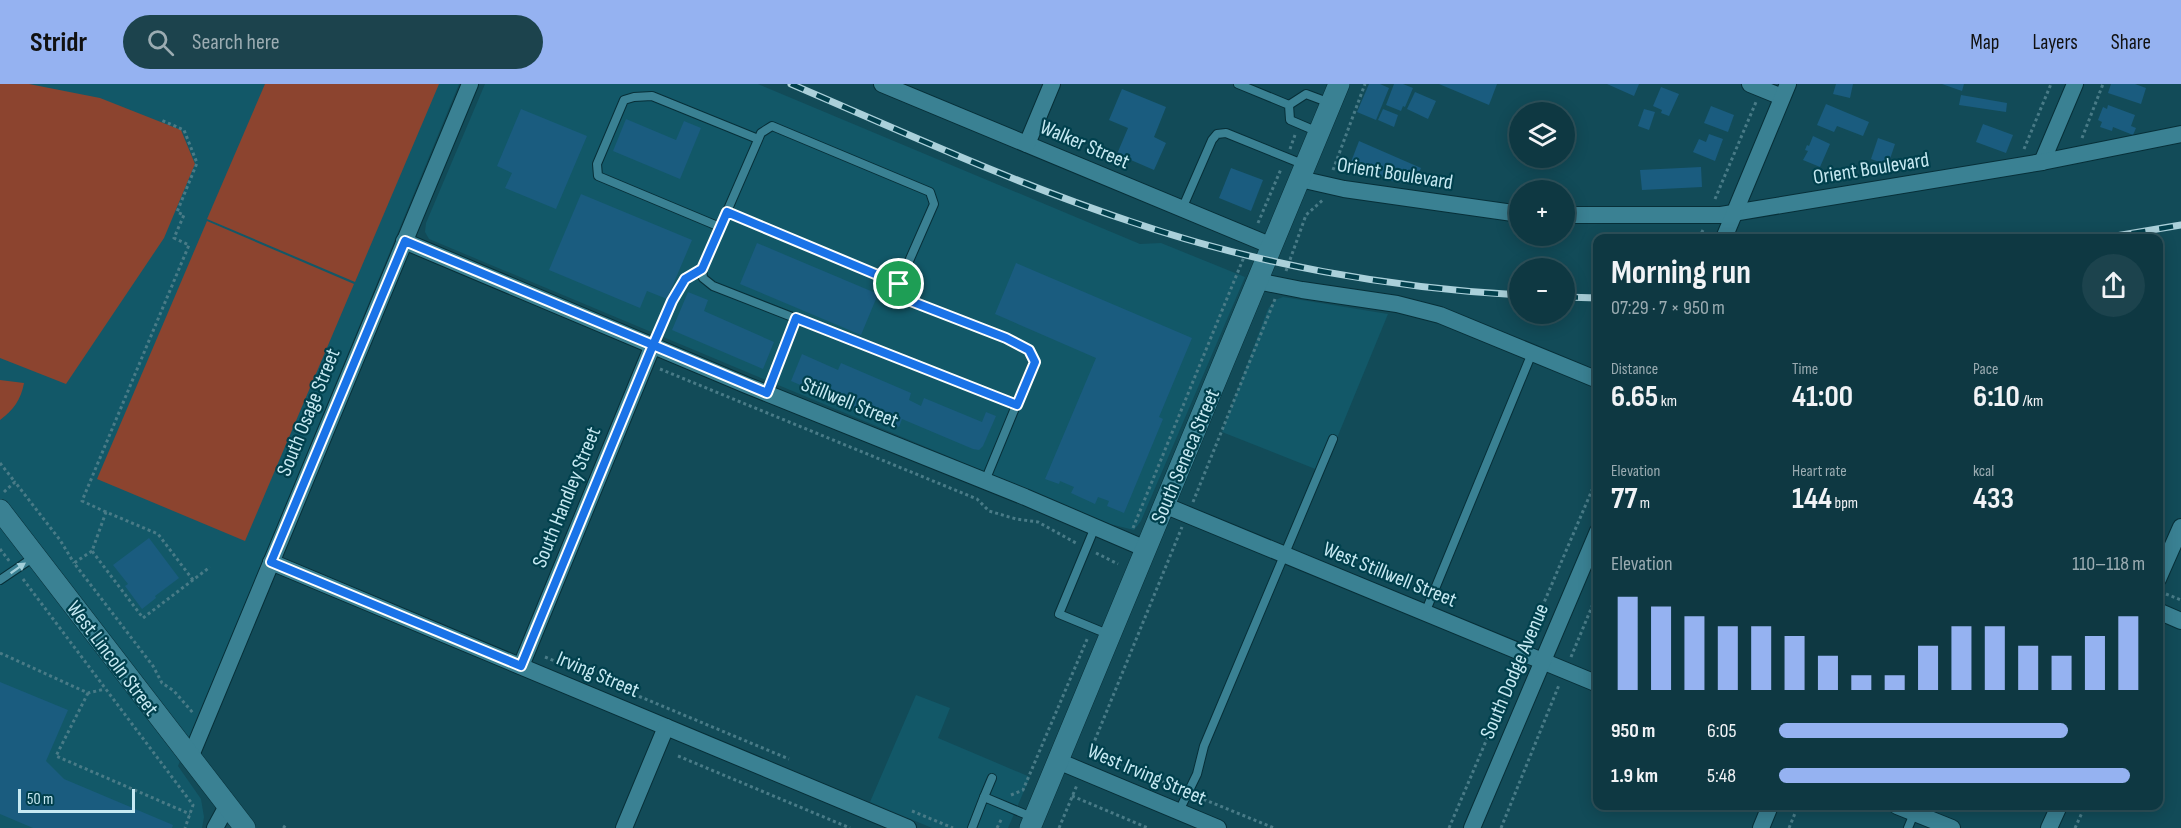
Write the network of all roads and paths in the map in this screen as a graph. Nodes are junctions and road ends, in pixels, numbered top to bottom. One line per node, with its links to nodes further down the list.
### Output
1 (470, 84): 33 (street, South Osage Street)
2 (882, 84): 18 (street, Walker Street)
3 (1052, 84): 18 (street)
4 (1238, 84): 12 (lane)
5 (1365, 84): 22 (path)
6 (2051, 84): 19 (path)
7 (2075, 84): 20 (street)
8 (2103, 84): 17 (path)
9 (1755, 86): 10 (street); 28 (path)
10 (1785, 91): 26 (street)
11 (1335, 94): 12 (lane); 14 (street, South Seneca Street)
12 (1289, 105): 14 (lane)
13 (161, 120): 53 (path)
14 (1309, 129): 21 (street, South Seneca Street); 21 (path)
15 (2181, 134): 20 (street, Orient Boulevard)
16 (758, 139): 24 (lane); 29 (lane); 37 (lane)
17 (2081, 140)
18 (1027, 144): 23 (street, Walker Street)
19 (2022, 152)
20 (2042, 162): 26 (street, Orient Boulevard)
21 (1297, 167): 22 (street, Orient Boulevard); 23 (lane); 32 (path); 34 (street, South Seneca Street)
22 (1328, 185): 25 (street, Orient Boulevard); 38 (path)
23 (1182, 208): 32 (street, Walker Street)
24 (727, 212): 29 (lane); 37 (lane)
25 (1509, 212)
26 (1734, 213): 28 (street, Orient Boulevard); 31 (street)
27 (1575, 215): 28 (street, Orient Boulevard)
28 (1708, 215): 30 (path)
29 (720, 227): 35 (lane)
30 (1701, 234)
31 (1726, 234)
32 (1252, 238): 34 (street, Walker Street); 58 (path)
33 (405, 241): 40 (street, Stillwell Street); 64 (street, South Osage Street)
34 (1272, 246): 36 (street, South Seneca Street)
35 (702, 269): 39 (lane); 40 (lane)
36 (1257, 281): 38 (street); 51 (street, South Seneca Street)
37 (899, 284): 45 (lane)
38 (1280, 286): 41 (street); 54 (path)
39 (796, 318): 44 (lane); 45 (lane)
40 (653, 345): 44 (street, Stillwell Street); 83 (street, South Handley Street)
41 (1532, 353): 43 (street); 76 (lane)
42 (660, 369): 59 (path)
43 (1593, 378)
44 (767, 393): 48 (street, Stillwell Street)
45 (1017, 405): 48 (lane)
46 (1333, 439): 62 (lane)
47 (0, 463): 49 (path)
48 (985, 481): 55 (street, Stillwell Street)
49 (15, 482): 50 (path); 65 (path)
50 (0, 495)
51 (1164, 505): 54 (street, West Stillwell Street); 58 (street, South Seneca Street)
52 (0, 510): 63 (street, West Lincoln Street)
53 (106, 512): 61 (path); 72 (path)
54 (1187, 514): 62 (street, West Stillwell Street); 94 (path)
55 (1095, 527): 58 (street, Stillwell Street); 59 (lane)
56 (2181, 527): 68 (street)
57 (1593, 543): 82 (street, South Dodge Avenue)
58 (1137, 545): 66 (path); 79 (street, South Seneca Street)
59 (1086, 548): 66 (path); 79 (lane)
60 (0, 549): 69 (path)
61 (92, 550): 65 (path); 72 (path)
62 (1285, 555): 76 (street, West Stillwell Street); 105 (lane)
63 (35, 556): 69 (lane, one-way to 63); 91 (street, West Lincoln Street)
64 (271, 562): 83 (street, Irving Street); 88 (street, South Osage Street)
65 (74, 563): 88 (path)
66 (1118, 564): 70 (path)
67 (210, 567): 72 (path)
68 (2163, 568)
69 (16, 570): 71 (lane); 86 (path)
70 (1115, 572)
71 (0, 580)
72 (193, 580)
73 (2163, 593): 74 (path)
74 (2181, 600)
75 (1593, 604): 84 (path)
76 (1425, 613): 82 (street, West Stillwell Street)
77 (2163, 613): 78 (street)
78 (2181, 621)
79 (1101, 631): 92 (street, South Seneca Street); 99 (path)
80 (0, 653): 87 (path)
81 (545, 657): 93 (path)
82 (1543, 661): 84 (street, West Stillwell Street); 121 (street, South Dodge Avenue)
83 (521, 666): 89 (street, Irving Street)
84 (1565, 670): 85 (street, West Stillwell Street); 122 (path)
85 (1593, 682)
86 (105, 689): 87 (path); 106 (path)
87 (88, 693): 106 (path)
88 (203, 726): 91 (street, South Osage Street)
89 (666, 727): 112 (street); 114 (street, Irving Street)
90 (678, 756): 113 (path)
91 (190, 758): 98 (street, West Lincoln Street)
92 (1058, 761): 94 (street, West Irving Street); 108 (street, South Seneca Street)
93 (799, 763)
94 (1082, 771): 96 (path); 105 (street, West Irving Street)
95 (992, 778): 97 (lane)
96 (1072, 796): 118 (path); 119 (path)
97 (984, 797): 99 (lane); 116 (lane)
98 (226, 806): 110 (street); 111 (street, West Lincoln Street)
99 (1006, 807): 108 (lane); 117 (path)
100 (909, 810): 115 (path)
101 (1768, 810): 123 (street)
102 (1796, 810): 124 (path)
103 (2057, 810): 126 (street)
104 (2083, 810): 127 (path)
105 (1179, 812): 120 (street, West Irving Street)
106 (190, 814): 109 (path)
107 (1913, 815): 125 (street)
108 (1032, 823)
109 (185, 828)
110 (215, 828)
111 (245, 828)
112 (624, 828)
113 (850, 828)
114 (908, 828)
115 (953, 828)
116 (972, 828)
117 (997, 828)
118 (1059, 828)
119 (1148, 828)
120 (1218, 828)
121 (1472, 828)
122 (1500, 828)
123 (1761, 828)
124 (1789, 828)
125 (1952, 828)
126 (2049, 828)
127 (2075, 828)

